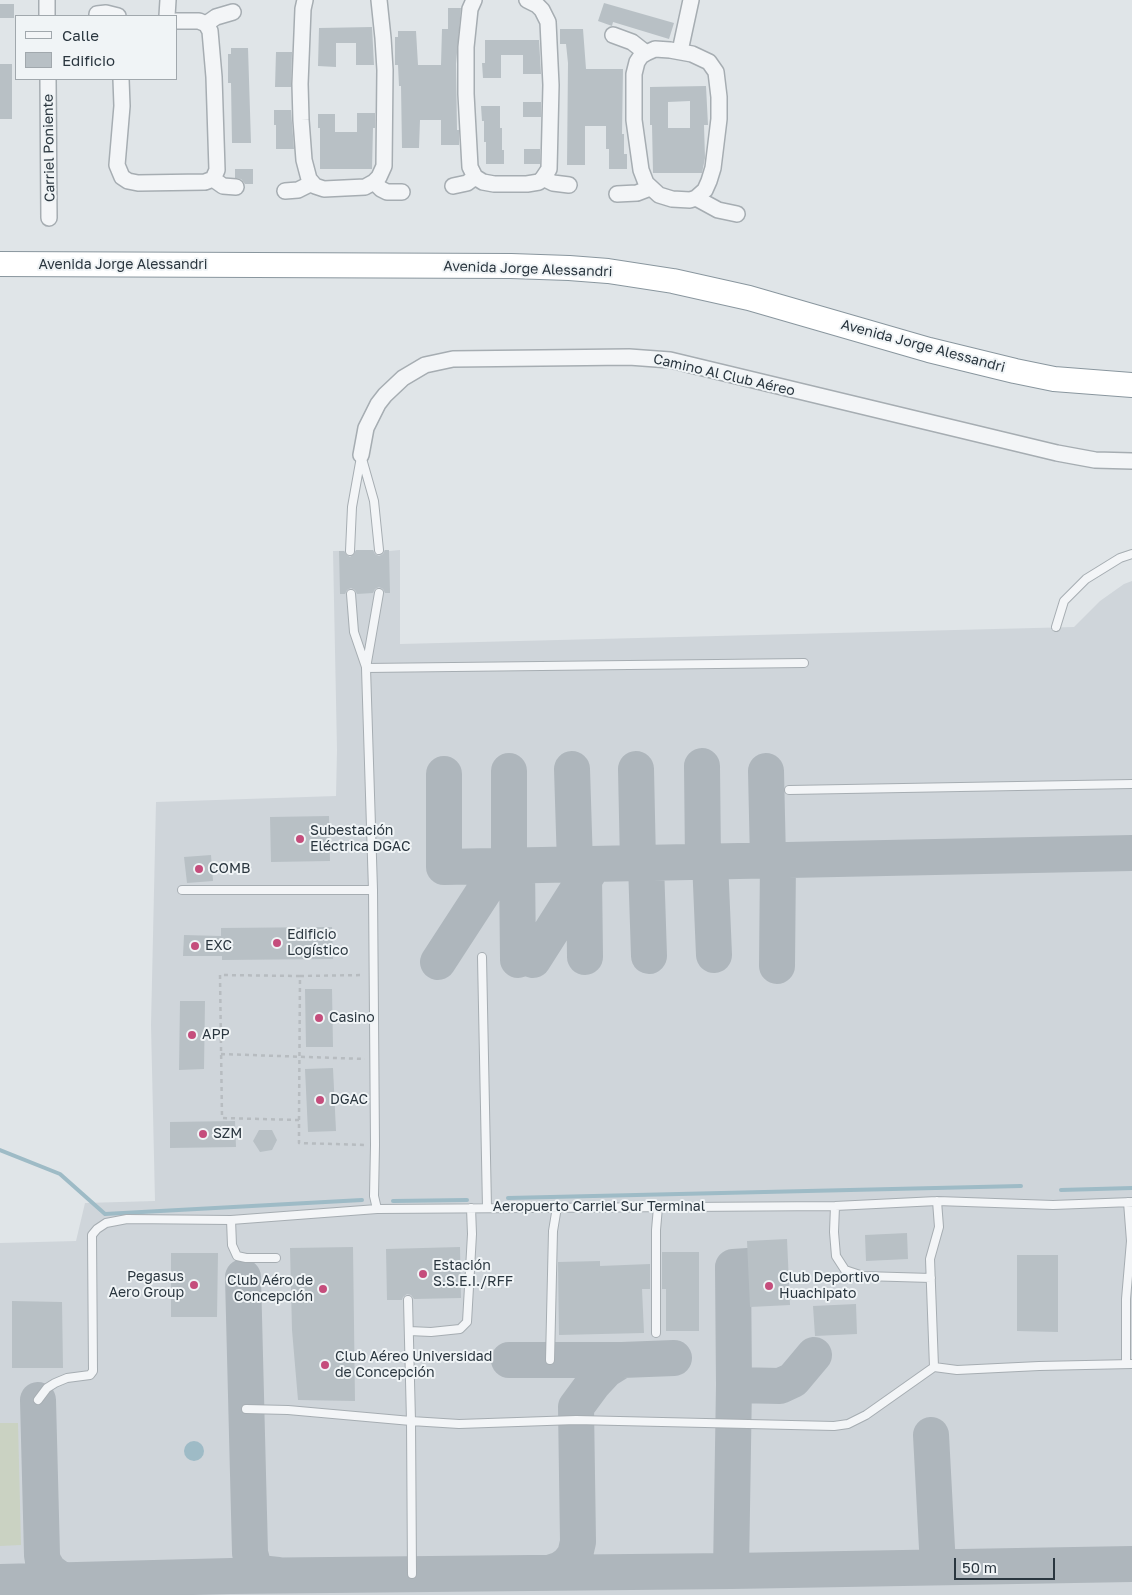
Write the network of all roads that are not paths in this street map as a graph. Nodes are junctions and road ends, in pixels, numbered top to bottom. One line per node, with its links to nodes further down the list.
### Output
1 (47, 0): 10 (street)
2 (168, 0): 12 (street)
3 (305, 0): 24 (street)
4 (379, 0): 23 (street)
5 (474, 0): 20 (street)
6 (527, 0): 21 (street)
7 (691, 0): 16 (street)
8 (234, 12): 14 (street)
9 (96, 14): 11 (street)
10 (47, 15)
11 (114, 15)
12 (167, 15)
13 (178, 21): 14 (street)
14 (206, 24): 22 (street)
15 (612, 35): 17 (street)
16 (680, 51): 17 (street); 32 (street)
17 (646, 52): 28 (street)
18 (48, 80): 34 (street, Carriel Poniente)
19 (121, 80): 22 (street)
20 (476, 177): 21 (street); 26 (street)
21 (543, 178): 25 (street)
22 (213, 179): 27 (street)
23 (374, 182): 24 (street); 30 (street)
24 (312, 183): 29 (street)
25 (569, 185)
26 (453, 186)
27 (236, 187)
28 (650, 188): 31 (street); 32 (street)
29 (285, 192)
30 (402, 192)
31 (617, 194)
32 (696, 198): 33 (street)
33 (737, 214)
34 (49, 218)
35 (0, 264): 36 (highway, Avenida Jorge Alessandri)
36 (1132, 385)
37 (361, 455): 38 (street, Camino Al Club Aéreo); 39 (lane, Camino Al Club Aéreo); 40 (lane, Camino Al Club Aéreo)
38 (1132, 461)
39 (350, 550)
40 (379, 550)
41 (1132, 554): 44 (lane)
42 (378, 593): 46 (lane)
43 (351, 594): 46 (lane)
44 (1056, 627)
45 (804, 663): 46 (lane)
46 (366, 668): 50 (lane)
47 (1132, 784): 48 (lane)
48 (789, 790)
49 (182, 890): 50 (lane)
50 (373, 890): 59 (lane)
51 (482, 956): 58 (lane)
52 (937, 1201): 53 (lane, Aeropuerto Carriel Sur Terminal); 55 (lane, Aeropuerto Carriel Sur Terminal); 62 (lane)
53 (1130, 1202): 67 (lane)
54 (658, 1206): 55 (lane, Aeropuerto Carriel Sur Terminal); 56 (lane, Aeropuerto Carriel Sur Terminal); 65 (lane)
55 (836, 1206): 62 (lane)
56 (557, 1207): 58 (lane, Aeropuerto Carriel Sur Terminal); 66 (lane)
57 (471, 1208): 58 (lane, Aeropuerto Carriel Sur Terminal); 59 (lane, Aeropuerto Carriel Sur Terminal); 64 (lane)
58 (487, 1208)
59 (377, 1209): 60 (lane, Aeropuerto Carriel Sur Terminal)
60 (231, 1220): 61 (lane); 69 (lane, Aeropuerto Carriel Sur Terminal)
61 (276, 1258)
62 (931, 1278): 68 (lane)
63 (408, 1300): 64 (lane)
64 (409, 1331): 71 (lane)
65 (656, 1333)
66 (550, 1360)
67 (1129, 1363): 68 (lane)
68 (934, 1368): 71 (lane)
69 (38, 1400)
70 (246, 1410): 71 (lane)
71 (411, 1421): 72 (lane)
72 (412, 1574)

